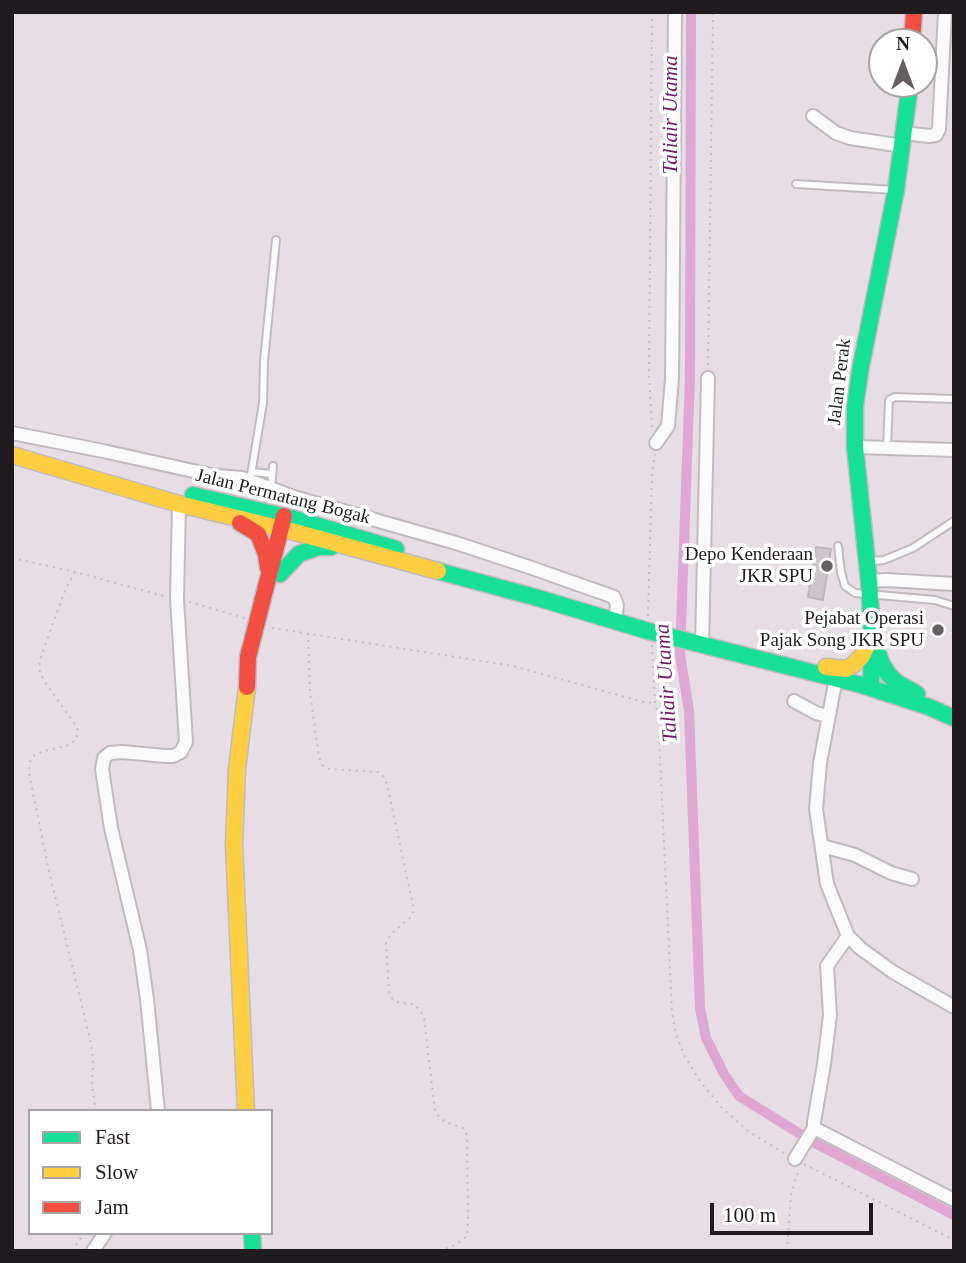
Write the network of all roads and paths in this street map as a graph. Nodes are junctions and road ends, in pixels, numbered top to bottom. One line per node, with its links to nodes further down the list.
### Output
1 (652, 12): 15 (path)
2 (675, 12): 15 (street)
3 (713, 12): 12 (path)
4 (945, 12): 5 (street)
5 (949, 49): 8 (street)
6 (908, 98): 8 (street, Jalan Perak)
7 (813, 116): 8 (street)
8 (904, 140): 10 (street, Jalan Perak)
9 (796, 184): 10 (lane)
10 (896, 190): 16 (street, Jalan Perak)
11 (276, 240): 20 (lane)
12 (708, 378): 42 (street)
13 (954, 399): 17 (lane)
14 (12, 433): 20 (street)
15 (656, 443): 39 (path)
16 (855, 447): 17 (street); 29 (street, Jalan Perak)
17 (887, 448): 18 (street)
18 (954, 450)
19 (12, 454): 22 (street, Jalan Permatang Bogak); 25 (street, Jalan Permatang Bogak)
20 (251, 477): 21 (street); 21 (lane)
21 (271, 489): 37 (street)
22 (178, 504): 23 (street, Jalan Permatang Bogak); 35 (street)
23 (221, 515): 25 (street, Jalan Permatang Bogak); 31 (street)
24 (954, 522): 29 (lane)
25 (288, 524): 27 (street, Jalan Permatang Bogak); 31 (street); 34 (street, Jalan Permatang Bogak)
26 (838, 546): 33 (lane)
27 (345, 547): 31 (street); 34 (street, Jalan Permatang Bogak)
28 (12, 558): 30 (path)
29 (867, 561): 33 (street, Jalan Perak)
30 (75, 572): 35 (path); 55 (path)
31 (274, 573): 38 (street)
32 (954, 584): 33 (street)
33 (870, 588): 36 (lane); 41 (street, Jalan Perak)
34 (538, 598): 37 (street, Jalan Permatang Bogak)
35 (177, 599): 38 (path); 56 (street)
36 (954, 606)
37 (615, 621): 39 (street, Jalan Permatang Bogak)
38 (261, 624): 40 (path); 57 (street)
39 (648, 631): 42 (street, Jalan Permatang Bogak); 47 (path)
40 (308, 633): 47 (path); 66 (path)
41 (872, 636): 43 (street); 45 (street, Jalan Perak); 48 (street)
42 (698, 643): 43 (street, Jalan Permatang Bogak)
43 (727, 650): 44 (street, Jalan Permatang Bogak)
44 (836, 678): 45 (street, Jalan Permatang Bogak); 49 (street)
45 (871, 687): 48 (street, Jalan Permatang Bogak)
46 (794, 701): 49 (street)
47 (655, 703): 59 (path)
48 (929, 707): 50 (street)
49 (827, 716): 51 (street)
50 (954, 718)
51 (822, 846): 52 (street); 53 (street)
52 (912, 879)
53 (848, 936): 54 (street); 58 (street)
54 (954, 1007)
55 (96, 1109)
56 (158, 1109)
57 (246, 1109)
58 (813, 1130): 59 (street); 60 (street)
59 (797, 1156)
60 (954, 1200)
61 (82, 1235): 64 (path)
62 (104, 1235): 65 (street)
63 (954, 1240): 67 (path)
64 (72, 1251)
65 (93, 1251)
66 (441, 1251)
67 (787, 1251)

